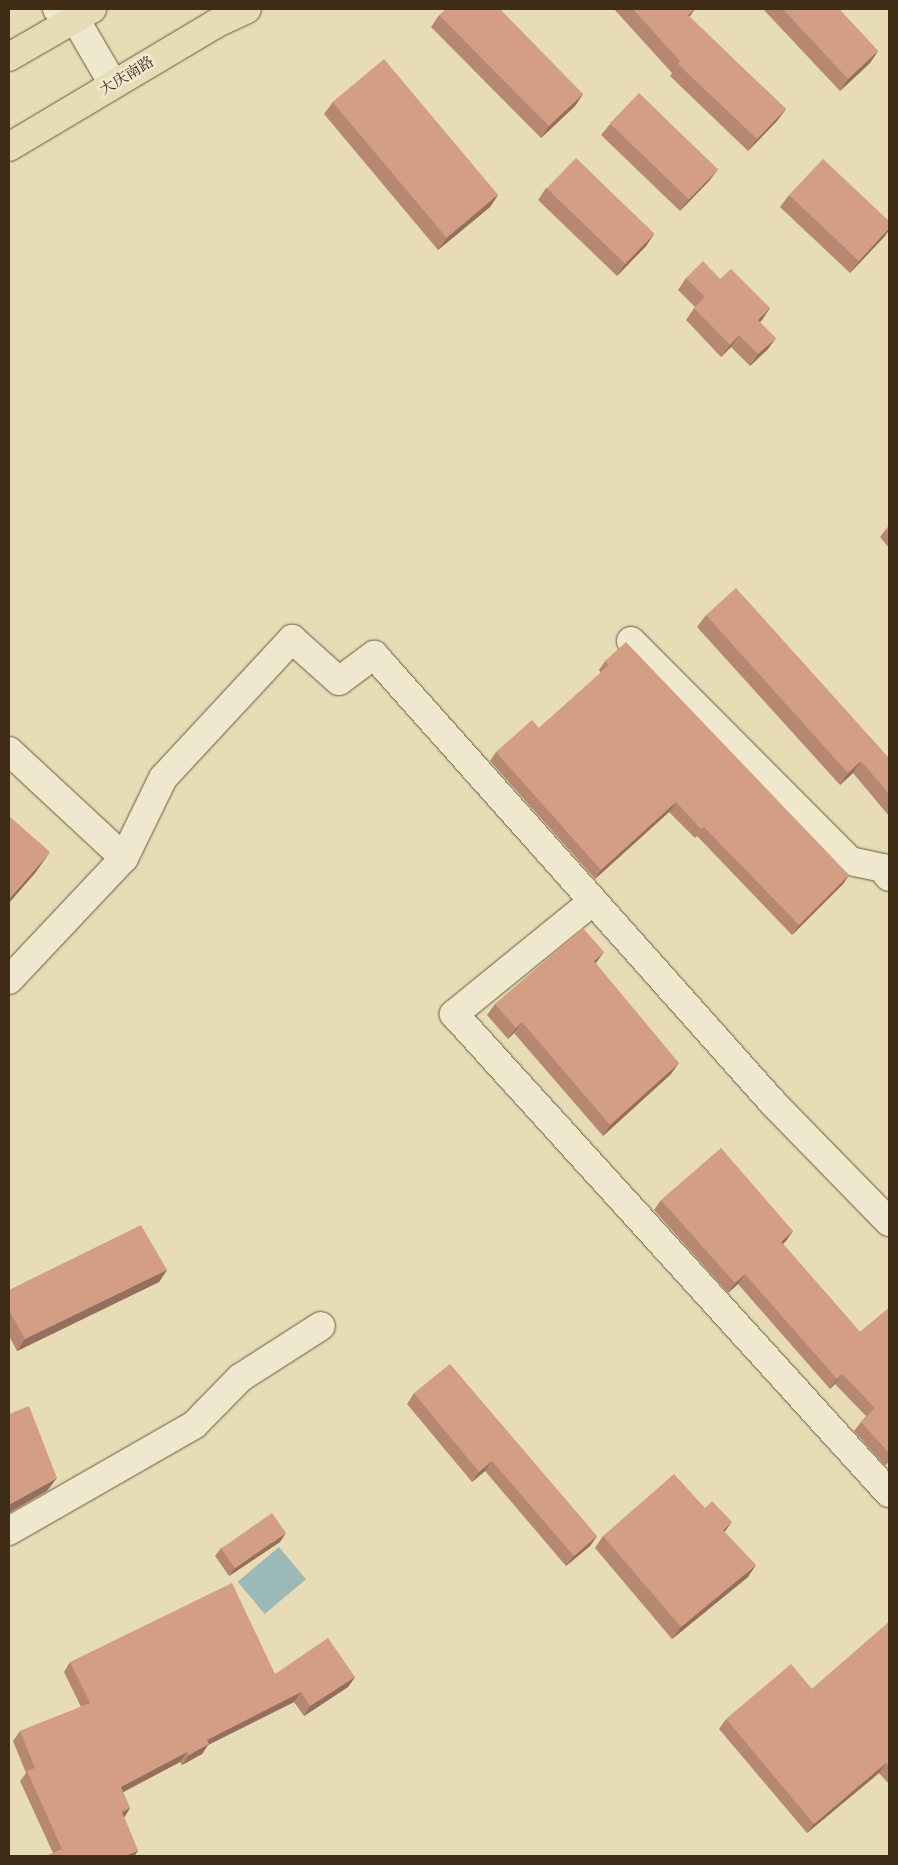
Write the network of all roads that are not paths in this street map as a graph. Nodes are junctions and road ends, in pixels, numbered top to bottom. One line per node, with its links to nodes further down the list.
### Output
1 (247, 9): 4 (main road, 大庆南路)
2 (74, 11): 3 (main road); 4 (street)
3 (9, 57)
4 (113, 84): 5 (main road, 大庆南路)
5 (9, 147)
6 (631, 641): 9 (street)
7 (9, 751): 8 (street)
8 (124, 858): 10 (street); 11 (street)
9 (889, 877)
10 (592, 902): 12 (street); 14 (street)
11 (9, 980)
12 (889, 1222)
13 (321, 1326): 15 (street)
14 (889, 1493)
15 (9, 1531)

